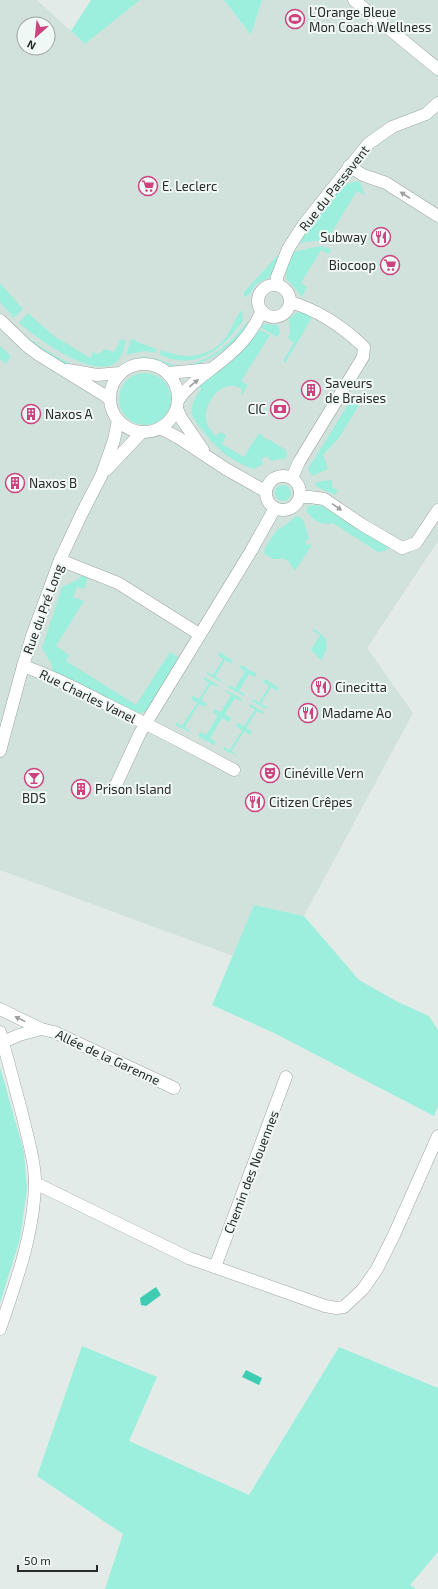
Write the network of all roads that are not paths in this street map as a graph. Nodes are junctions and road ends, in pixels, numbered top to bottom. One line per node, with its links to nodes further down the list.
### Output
1 (354, 0): 2 (street)
2 (438, 69)
3 (438, 103): 4 (street, Rue du Passavent)
4 (349, 166): 5 (street, one-way to 4); 6 (street, Rue du Passavent)
5 (438, 216)
6 (277, 285): 7 (street); 8 (street)
7 (290, 302): 8 (street); 21 (street)
8 (262, 311): 11 (street)
9 (0, 320): 10 (street)
10 (59, 368): 13 (street); 14 (street)
11 (211, 369): 12 (street); 15 (street, one-way to 11)
12 (168, 373): 13 (street); 15 (street)
13 (120, 374): 14 (street)
14 (110, 400): 16 (street)
15 (178, 404): 17 (street); 19 (street)
16 (118, 420): 18 (street); 20 (street, Rue du Pré Long)
17 (160, 428): 18 (street); 19 (street)
18 (142, 432): 20 (street, Rue du Pré Long)
19 (206, 455): 22 (street)
20 (102, 474): 26 (street, Rue du Pré Long)
21 (292, 478): 22 (street); 23 (street)
22 (266, 491): 24 (street)
23 (300, 497): 24 (street); 25 (street, one-way to 25)
24 (274, 508): 27 (street, Rue Charles Vanel)
25 (438, 510)
26 (60, 560): 27 (street); 28 (street, Rue du Pré Long)
27 (199, 634): 29 (street, Rue Charles Vanel)
28 (22, 666): 29 (street, Rue Charles Vanel); 30 (street, Rue du Pré Long)
29 (145, 723): 31 (street); 32 (street)
30 (0, 751)
31 (234, 770)
32 (115, 787)
33 (0, 1009): 34 (street, Allée de la Garenne, one-way to 33)
34 (41, 1029): 35 (street, Allée de la Garenne); 37 (street, Allée de la Garenne)
35 (1, 1037): 39 (street)
36 (286, 1077): 40 (street, Chemin des Nouennes)
37 (174, 1088)
38 (438, 1136): 40 (street)
39 (35, 1183): 40 (street); 41 (street)
40 (215, 1267)
41 (0, 1329)

